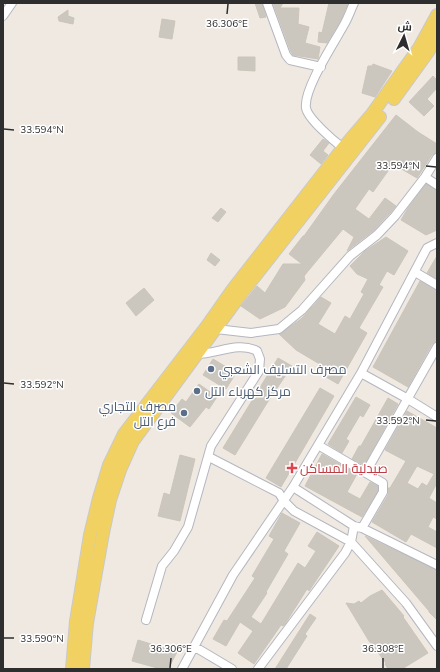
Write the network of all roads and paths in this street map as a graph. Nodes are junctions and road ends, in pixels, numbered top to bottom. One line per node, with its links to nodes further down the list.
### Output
1 (12, 3): 5 (street)
2 (267, 3): 8 (street)
3 (354, 3): 8 (street)
4 (437, 15): 9 (main road)
5 (3, 16)
6 (437, 36): 7 (main road)
7 (433, 51): 16 (main road)
8 (321, 67): 9 (street)
9 (343, 148): 33 (main road)
10 (437, 158): 11 (street)
11 (425, 177): 12 (street); 16 (street)
12 (437, 185)
13 (437, 243): 14 (street)
14 (415, 272): 15 (street); 19 (street)
15 (437, 286)
16 (216, 330): 18 (main road)
17 (437, 347): 20 (street)
18 (197, 354): 23 (street); 34 (main road)
19 (361, 373): 20 (street); 22 (street)
20 (408, 400): 21 (street); 24 (street)
21 (437, 417)
22 (318, 445): 24 (street); 25 (street)
23 (209, 457): 26 (street); 30 (street)
24 (366, 472): 27 (street)
25 (293, 487): 26 (street); 27 (street)
26 (284, 501): 28 (street); 32 (street)
27 (358, 527): 28 (street); 29 (street)
28 (351, 542): 31 (street); 37 (street)
29 (437, 565)
30 (146, 620)
31 (437, 646)
32 (195, 647): 35 (street); 36 (street)
33 (72, 669)
34 (83, 669)
35 (182, 669)
36 (232, 669)
37 (258, 669)

